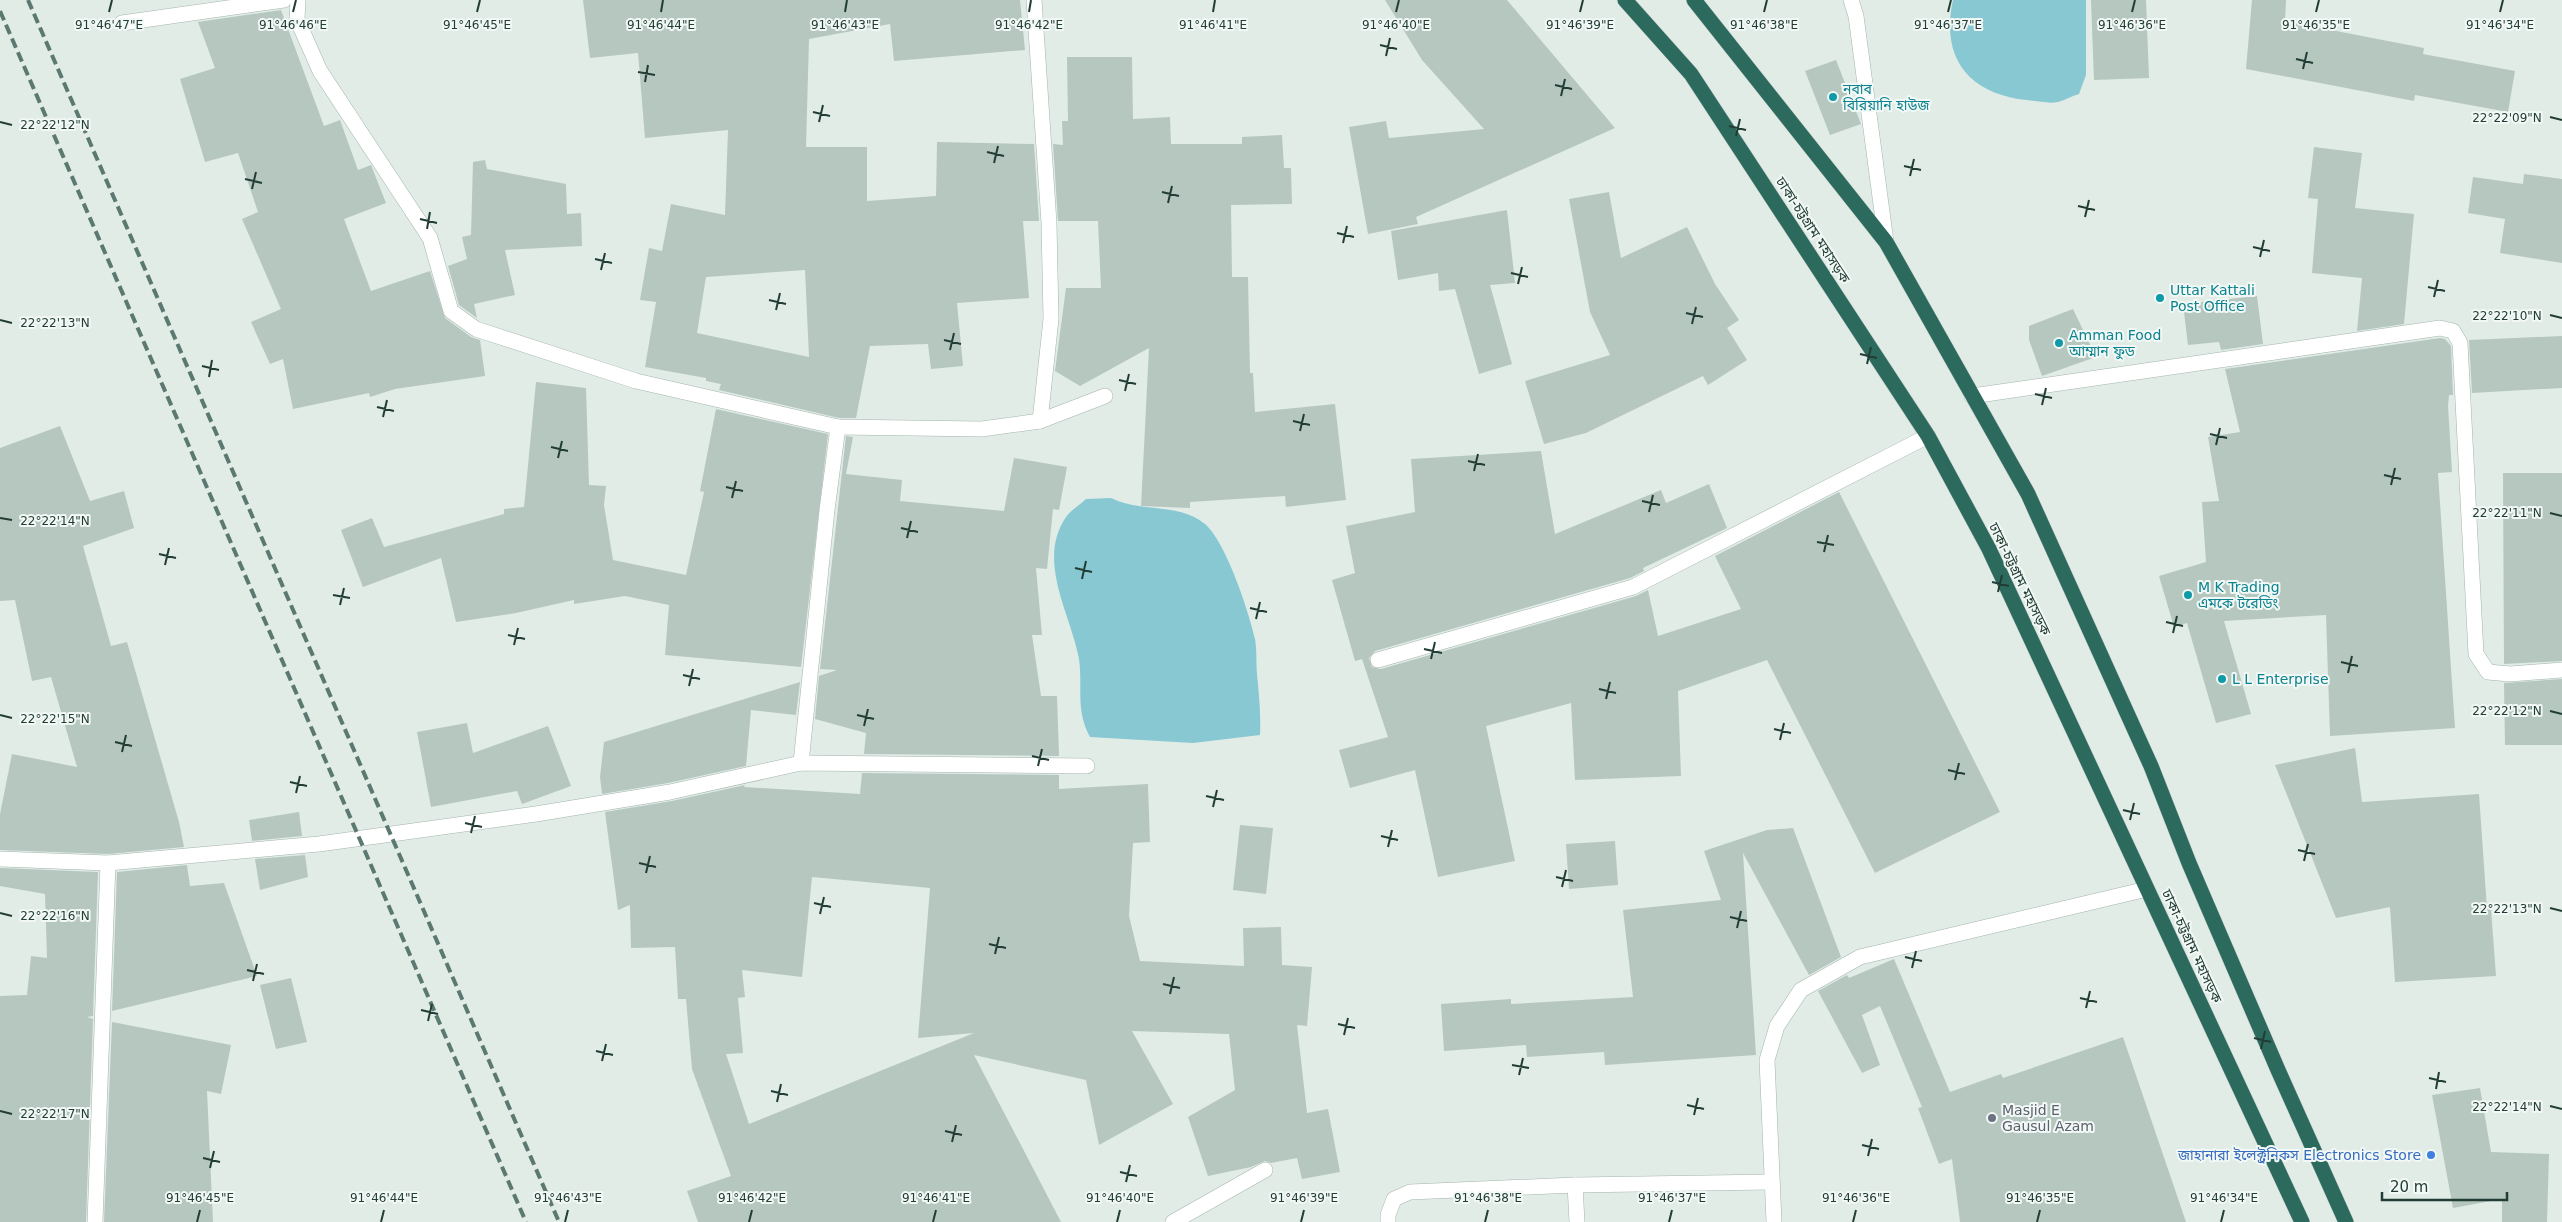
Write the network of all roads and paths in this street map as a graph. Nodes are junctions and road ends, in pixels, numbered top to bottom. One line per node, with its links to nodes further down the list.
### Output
1 (284, 0): 7 (street)
2 (298, 0): 12 (street)
3 (1034, 0): 11 (street)
4 (1625, 0): 13 (highway, ঢাকা-চট্টগ্রাম মহাসড়ক)
5 (1694, 0): 8 (highway, ঢাকা-চট্টগ্রাম মহাসড়ক)
6 (1851, 0): 8 (street)
7 (122, 23)
8 (1886, 242): 10 (highway, ঢাকা-চট্টগ্রাম মহাসড়ক)
9 (1105, 396): 11 (street)
10 (1972, 396): 15 (street); 30 (highway, ঢাকা-চট্টগ্রাম মহাসড়ক)
11 (1040, 421): 12 (street)
12 (838, 427): 16 (street)
13 (1928, 436): 14 (street); 20 (highway, ঢাকা-চট্টগ্রাম মহাসড়ক)
14 (1378, 660)
15 (2562, 670)
16 (801, 762): 17 (street); 19 (street)
17 (1087, 766)
18 (0, 859): 19 (street)
19 (108, 863): 24 (street)
20 (2148, 889): 22 (street); 29 (highway, ঢাকা-চট্টগ্রাম মহাসড়ক)
21 (1265, 1170): 25 (street)
22 (1771, 1182): 23 (street); 28 (street)
23 (1575, 1185): 26 (street); 27 (street)
24 (95, 1222)
25 (1173, 1222)
26 (1388, 1222)
27 (1577, 1222)
28 (1774, 1222)
29 (2302, 1222)
30 (2346, 1222)

